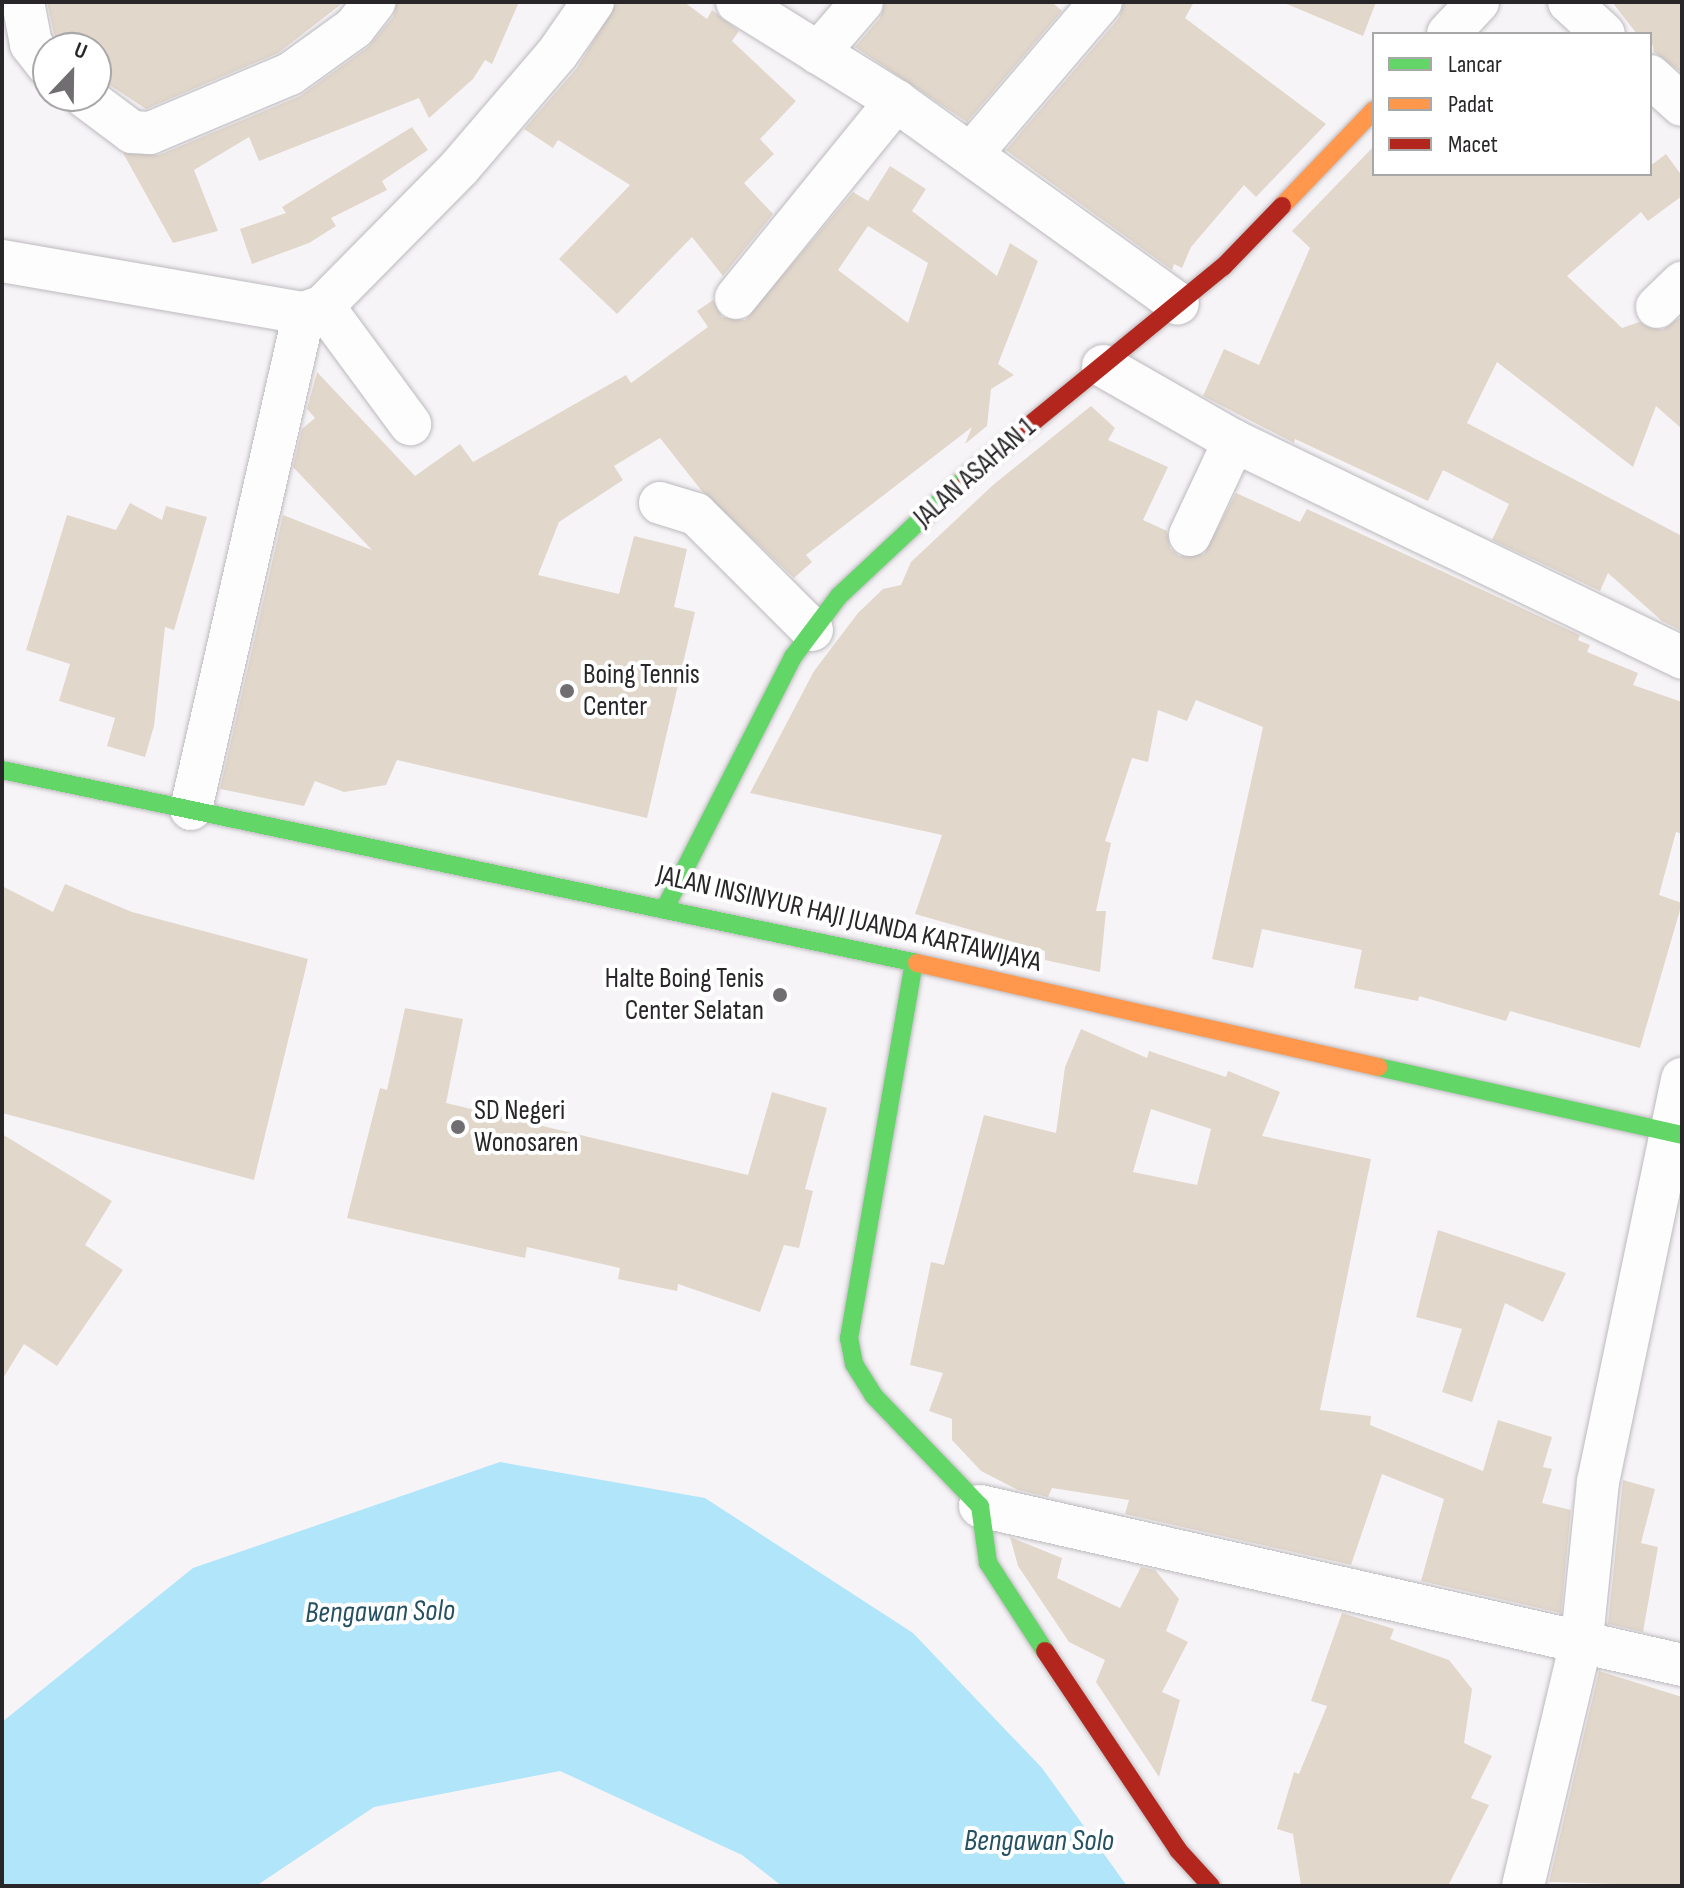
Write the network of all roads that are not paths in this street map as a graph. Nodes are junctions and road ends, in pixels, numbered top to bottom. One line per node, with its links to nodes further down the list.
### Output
1 (23, 2): 11 (street)
2 (374, 2): 16 (street)
3 (593, 2): 22 (street)
4 (737, 2): 12 (street)
5 (862, 2): 12 (street)
6 (1101, 2): 18 (street)
7 (1478, 2): 9 (street)
8 (1569, 2): 10 (street)
9 (1450, 32)
10 (1602, 32)
11 (32, 45)
12 (818, 53): 14 (street)
13 (1652, 78): 15 (street)
14 (896, 101): 18 (street); 20 (street)
15 (1682, 105)
16 (105, 112)
17 (1372, 112): 21 (street, JALAN ASAHAN 1)
18 (971, 154): 21 (street)
19 (2, 261): 22 (street)
20 (736, 298)
21 (1178, 304): 23 (street, JALAN ASAHAN 1)
22 (313, 310): 24 (street); 31 (street)
23 (1103, 366): 25 (street); 28 (street, JALAN ASAHAN 1)
24 (410, 424)
25 (1234, 441): 27 (street); 29 (street)
26 (660, 503): 28 (street)
27 (1190, 535)
28 (812, 630): 32 (street, JALAN ASAHAN 1)
29 (1682, 658)
30 (2, 770): 31 (street, JALAN INSINYUR HAJI JUANDA KARTAWIJAYA)
31 (191, 809): 32 (street, JALAN INSINYUR HAJI JUANDA KARTAWIJAYA)
32 (666, 906): 33 (street, JALAN INSINYUR HAJI JUANDA KARTAWIJAYA)
33 (914, 962): 35 (street, JALAN INSINYUR HAJI JUANDA KARTAWIJAYA); 36 (street)
34 (1682, 1079): 35 (street)
35 (1676, 1134): 37 (street)
36 (980, 1506): 37 (street); 39 (street)
37 (1582, 1639): 38 (street); 40 (street)
38 (1682, 1665)
39 (1211, 1886)
40 (1523, 1886)

